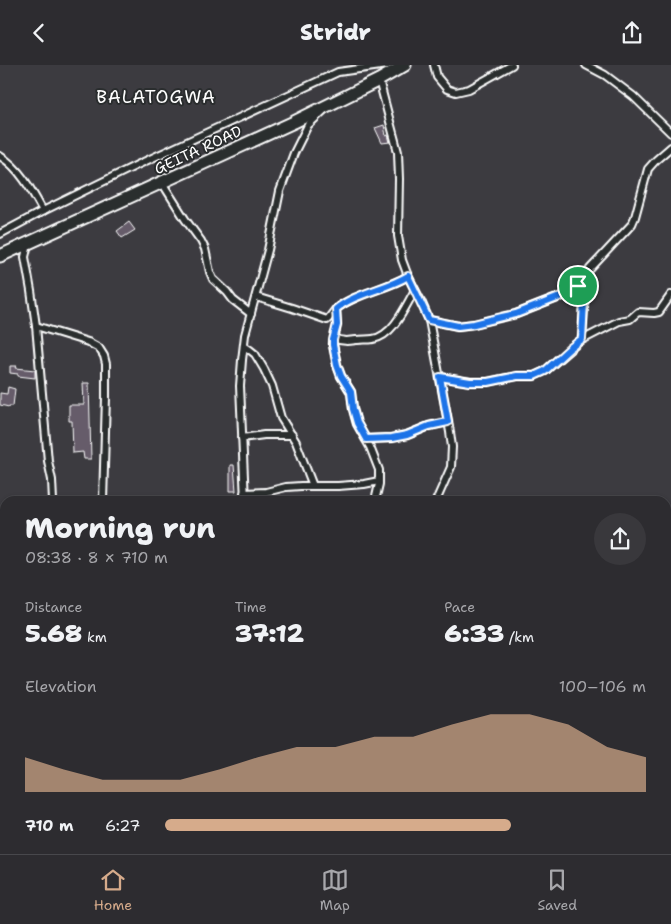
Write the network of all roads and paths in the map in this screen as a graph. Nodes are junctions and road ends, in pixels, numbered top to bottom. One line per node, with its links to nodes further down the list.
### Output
1 (388, 65): 12 (street)
2 (405, 65): 6 (highway, GEITA ROAD)
3 (434, 65): 4 (street)
4 (512, 65)
5 (586, 65): 8 (street)
6 (379, 80): 7 (highway, GEITA ROAD); 16 (street)
7 (331, 103): 11 (highway, GEITA ROAD); 20 (street)
8 (671, 133)
9 (671, 147): 17 (street)
10 (0, 156): 12 (street)
11 (166, 181): 14 (highway, GEITA ROAD); 22 (street)
12 (43, 211): 13 (street)
13 (0, 233)
14 (28, 243): 15 (highway, GEITA ROAD); 24 (street)
15 (0, 256)
16 (408, 276): 18 (street); 21 (street)
17 (578, 286): 23 (street); 26 (street)
18 (415, 290): 23 (street); 25 (street)
19 (671, 295): 26 (street)
20 (256, 297): 21 (street); 22 (street)
21 (336, 309): 25 (street)
22 (251, 314): 27 (street)
23 (429, 320): 28 (street)
24 (36, 325): 36 (street); 37 (street)
25 (334, 338): 32 (street)
26 (582, 339): 28 (street)
27 (244, 346): 30 (street); 31 (street)
28 (440, 377): 29 (street)
29 (448, 422): 32 (street); 40 (street)
30 (292, 435): 31 (street); 34 (street)
31 (242, 437): 35 (street)
32 (366, 439): 33 (street)
33 (380, 481): 34 (street); 39 (street)
34 (313, 486): 35 (street)
35 (244, 493): 38 (street)
36 (53, 496)
37 (103, 496)
38 (244, 496)
39 (376, 496)
40 (438, 496)

